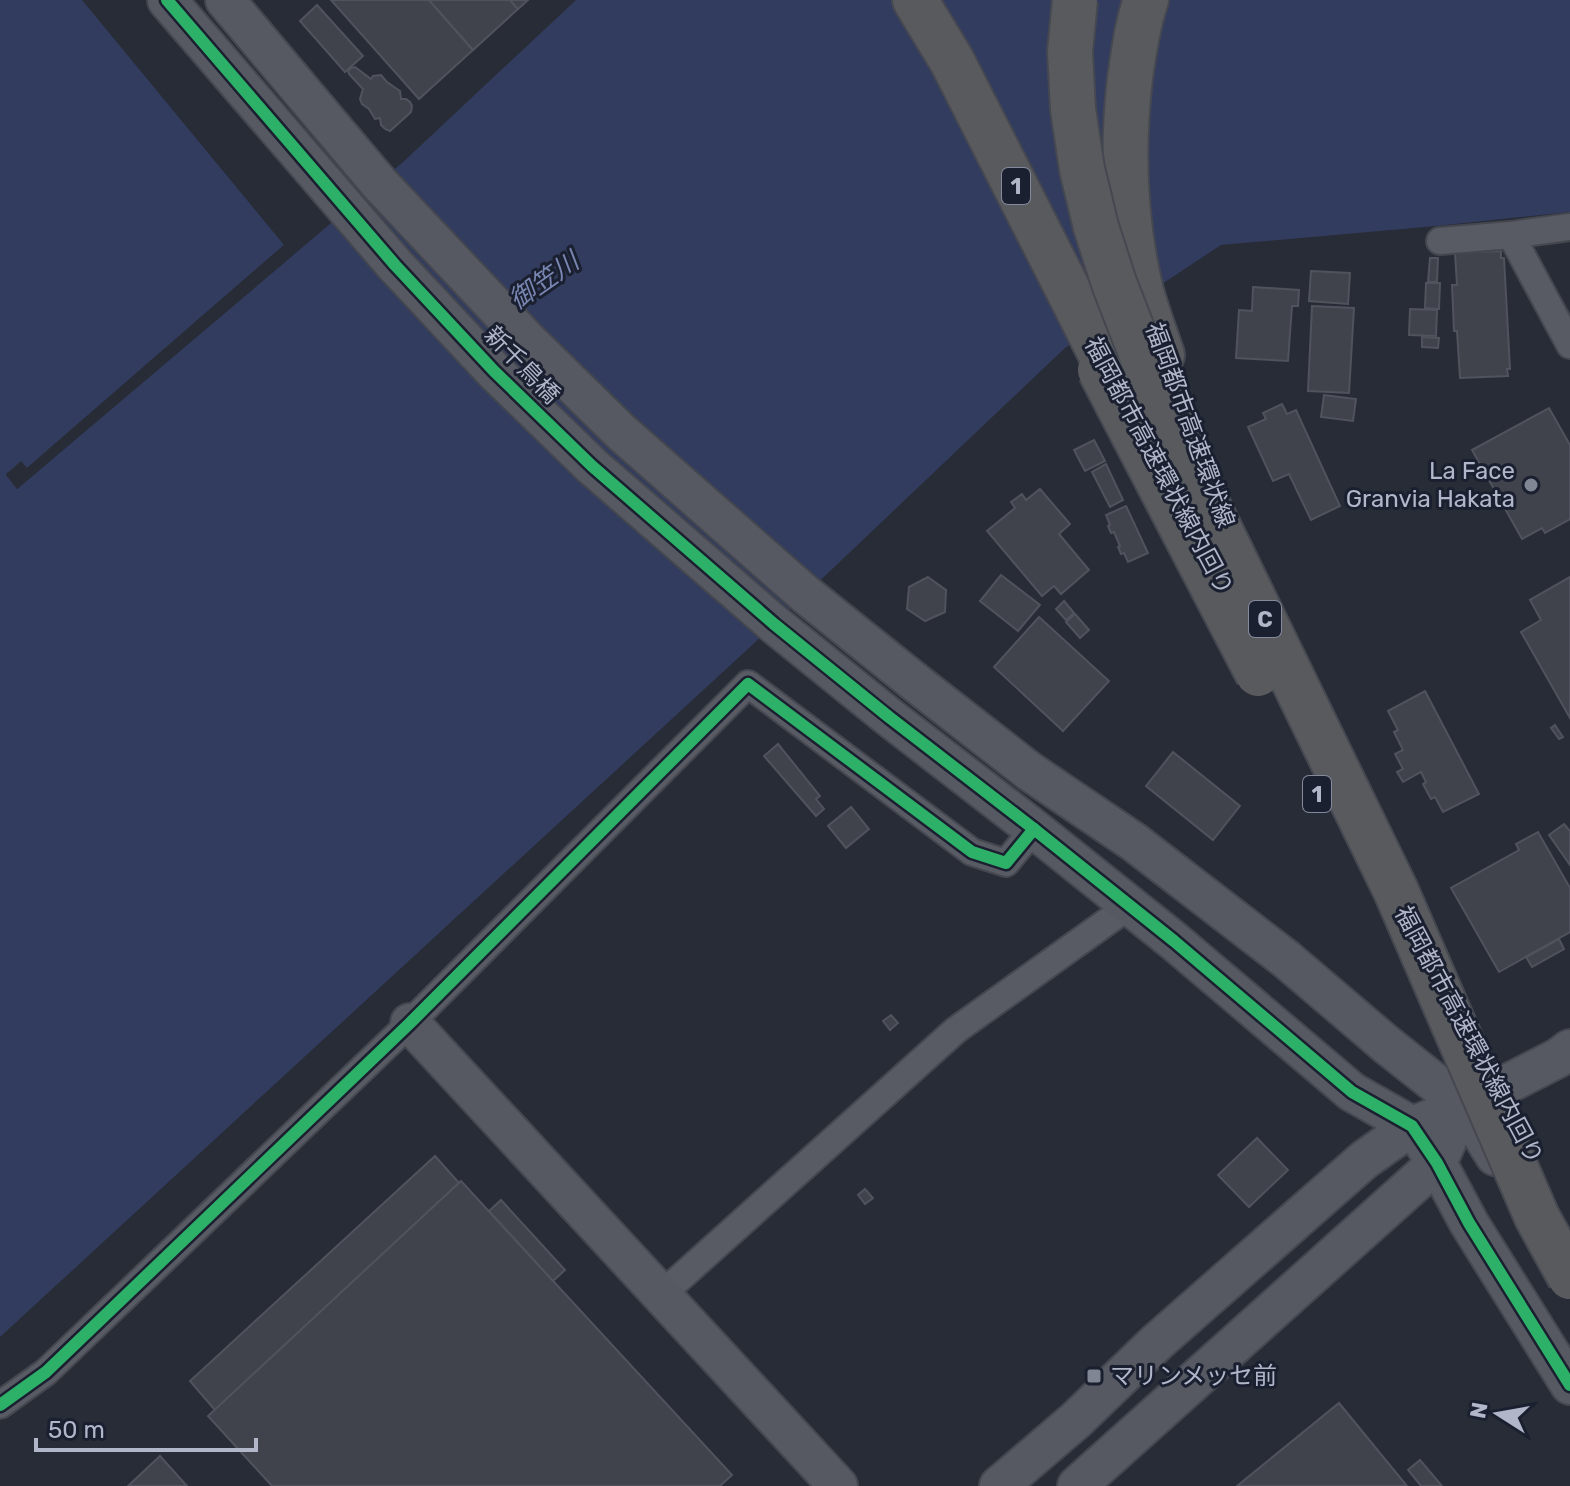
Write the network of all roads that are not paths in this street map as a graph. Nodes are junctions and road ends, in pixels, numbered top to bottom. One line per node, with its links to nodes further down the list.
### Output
1 (167, 0): 11 (street, 新千鳥橋)
2 (225, 0): 16 (street, 新千鳥橋)
3 (909, 0): 19 (highway, 1, bridge)
4 (915, 0): 13 (highway, 福岡都市高速環状線内回り / 1, bridge)
5 (1075, 0): 19 (highway, C, bridge)
6 (1146, 0): 13 (highway, 福岡都市高速環状線 / C, bridge)
7 (1570, 227): 8 (street)
8 (1511, 235): 9 (street); 10 (street)
9 (1440, 241)
10 (1570, 345)
11 (1034, 829): 12 (street, 新千鳥橋); 14 (street)
12 (1129, 906): 17 (street, 新千鳥橋); 21 (street)
13 (1429, 954): 19 (highway, 福岡都市高速環状線内回り / 1)
14 (410, 1023): 21 (street); 23 (street)
15 (1570, 1049): 16 (street)
16 (1464, 1106): 17 (street); 18 (street); 20 (street, 新千鳥橋)
17 (1412, 1126): 18 (street); 25 (street)
18 (1437, 1163): 22 (street); 26 (street)
19 (1553, 1220): 20 (highway, C, bridge)
20 (1570, 1275)
21 (661, 1295): 24 (street)
22 (1570, 1385)
23 (0, 1405)
24 (838, 1486)
25 (999, 1486)
26 (1077, 1486)

